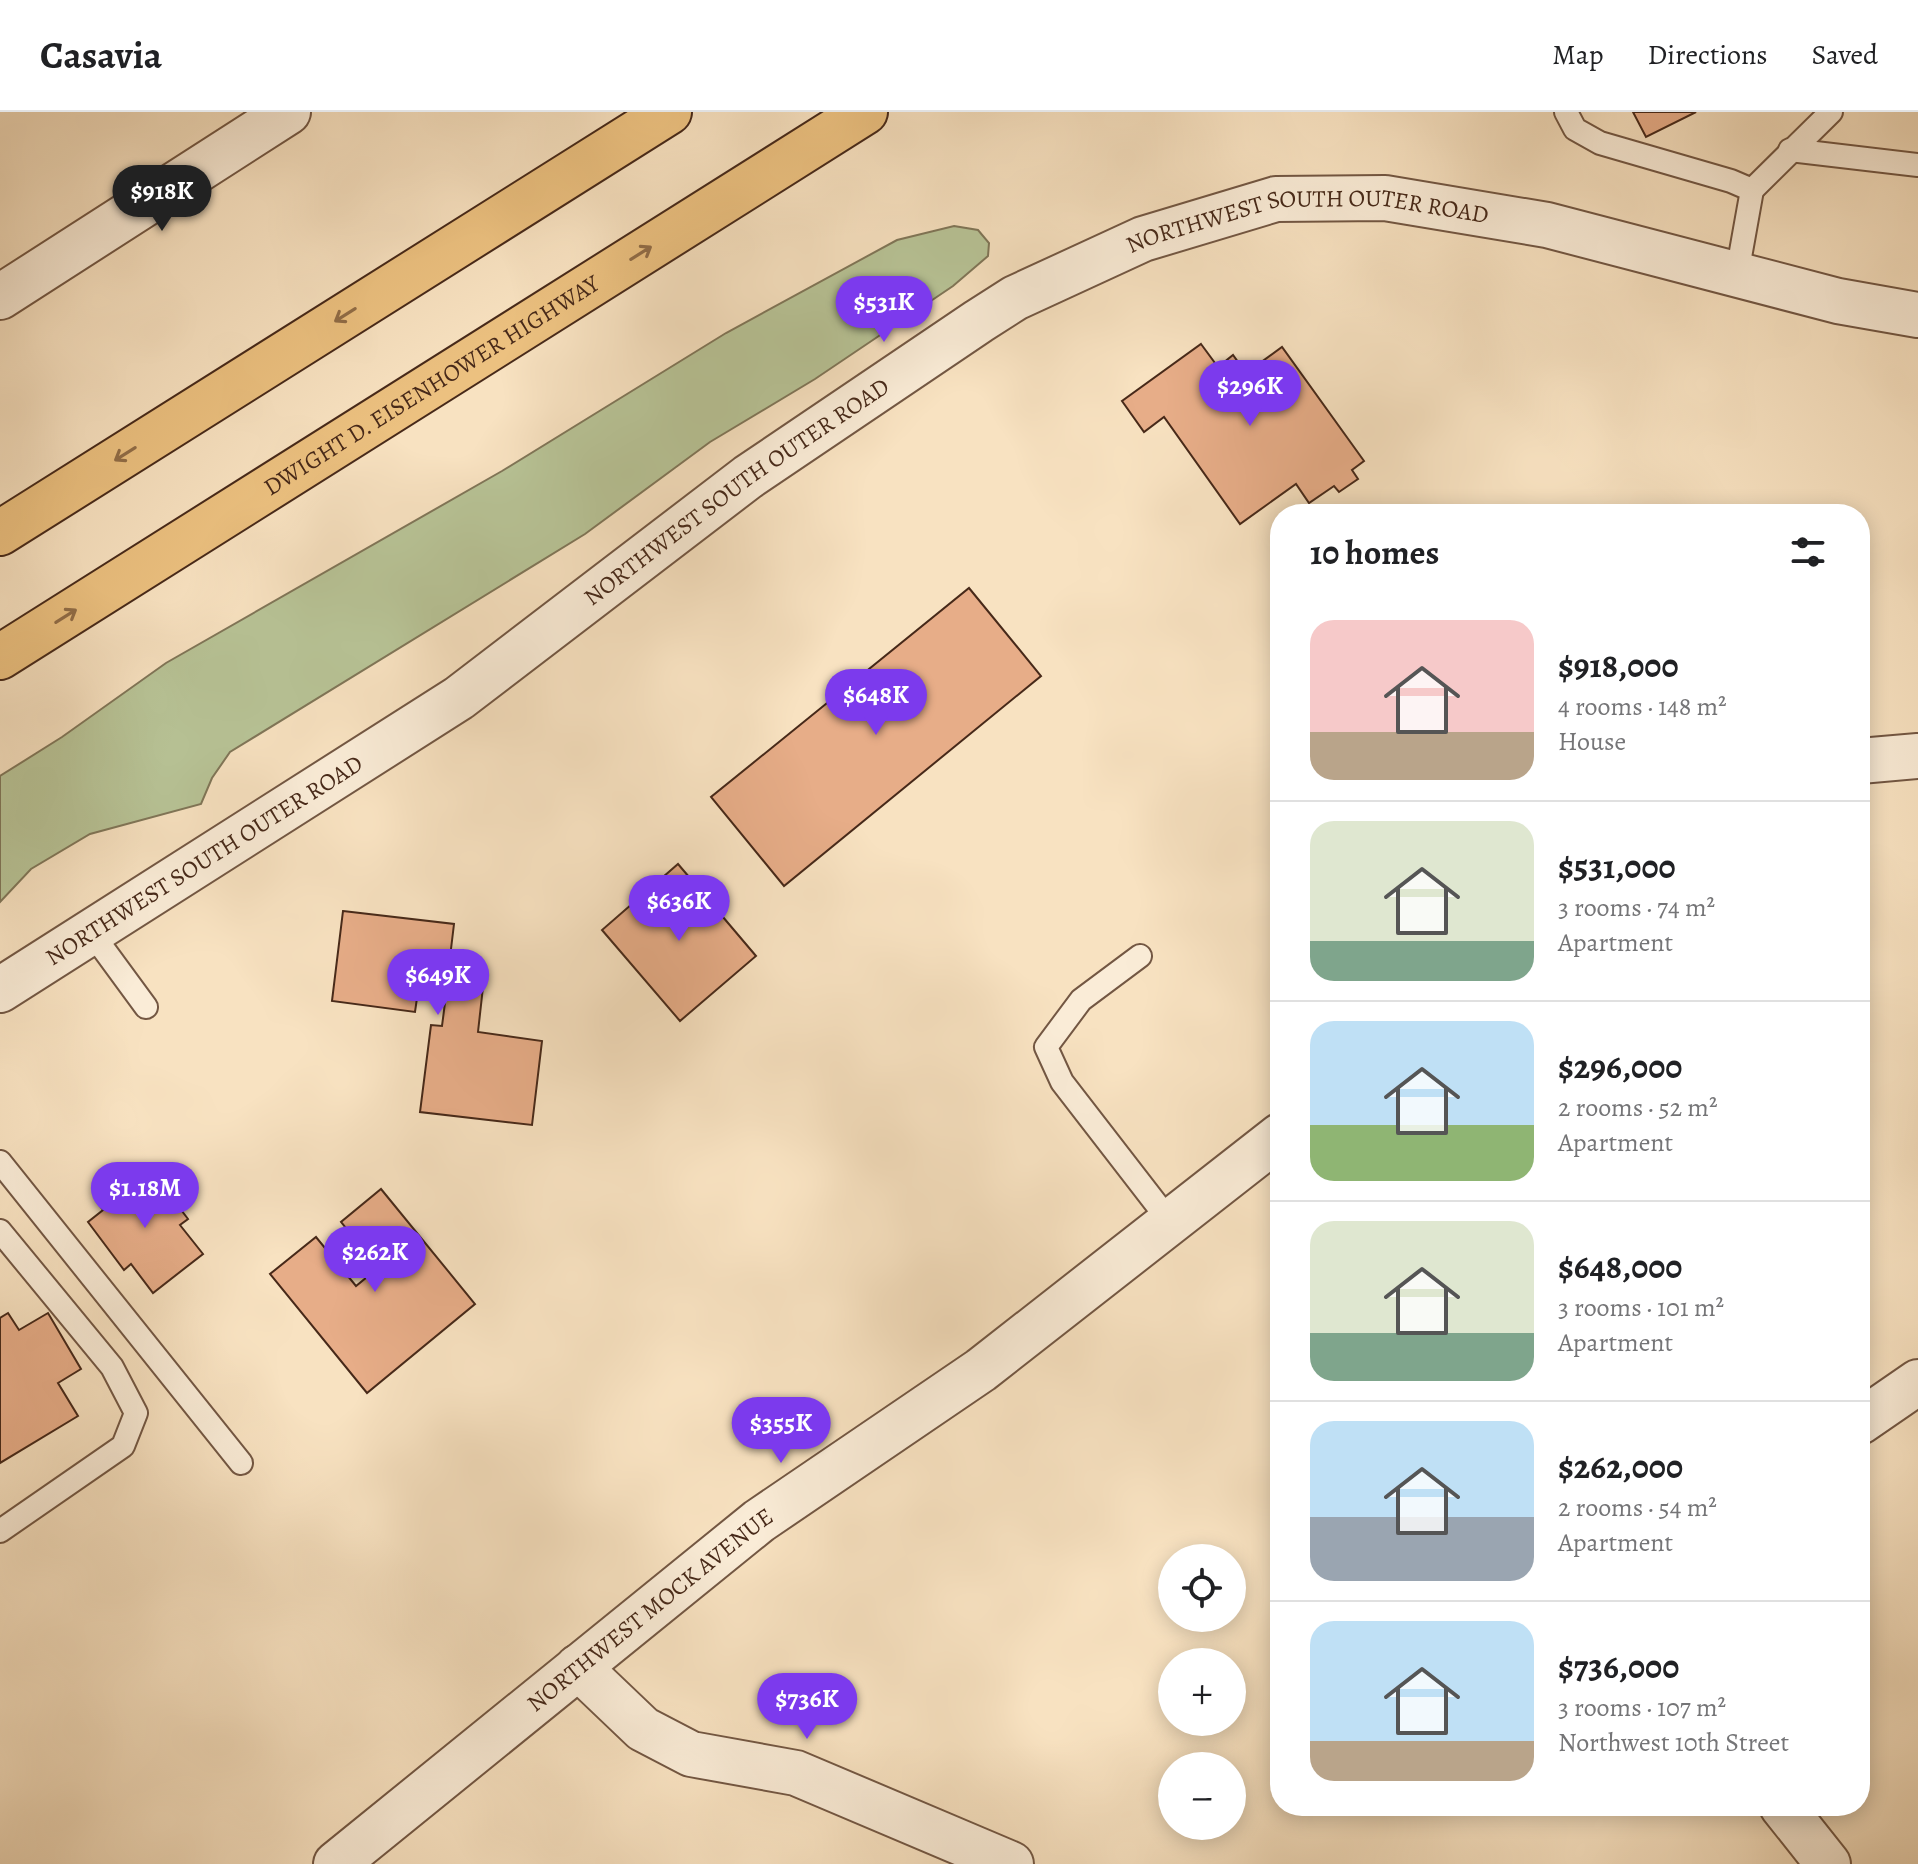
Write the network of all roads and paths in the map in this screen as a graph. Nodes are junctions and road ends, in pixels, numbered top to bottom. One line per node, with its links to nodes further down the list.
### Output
1 (288, 112): 12 (street)
2 (621, 112): 10 (highway)
3 (669, 112): 10 (highway)
4 (865, 112): 15 (highway, DWIGHT D. EISENHOWER HIGHWAY, one-way to 4)
5 (1566, 112): 9 (lane)
6 (1831, 112): 7 (lane)
7 (1790, 150): 8 (lane); 9 (lane)
8 (1918, 165)
9 (1752, 190): 11 (lane)
10 (410, 274): 14 (highway, one-way to 14)
11 (1737, 274): 13 (street, NORTHWEST SOUTH OUTER ROAD); 18 (street, NORTHWEST SOUTH OUTER ROAD)
12 (0, 297)
13 (1918, 315)
14 (0, 533)
15 (0, 657)
16 (1918, 756): 17 (street)
17 (1870, 760)
18 (91, 932): 20 (street, NORTHWEST SOUTH OUTER ROAD); 21 (lane)
19 (1140, 956): 24 (lane)
20 (0, 990)
21 (146, 1007)
22 (1270, 1159): 24 (street, NORTHWEST MOCK AVENUE)
23 (0, 1162): 28 (lane)
24 (1171, 1223): 30 (street, NORTHWEST MOCK AVENUE)
25 (0, 1231): 29 (lane)
26 (1918, 1382): 27 (street)
27 (1870, 1415)
28 (241, 1463)
29 (0, 1531)
30 (578, 1667): 32 (street, NORTHWEST MOCK AVENUE); 33 (street)
31 (1790, 1816): 34 (street)
32 (336, 1864)
33 (1011, 1864)
34 (1828, 1864)

